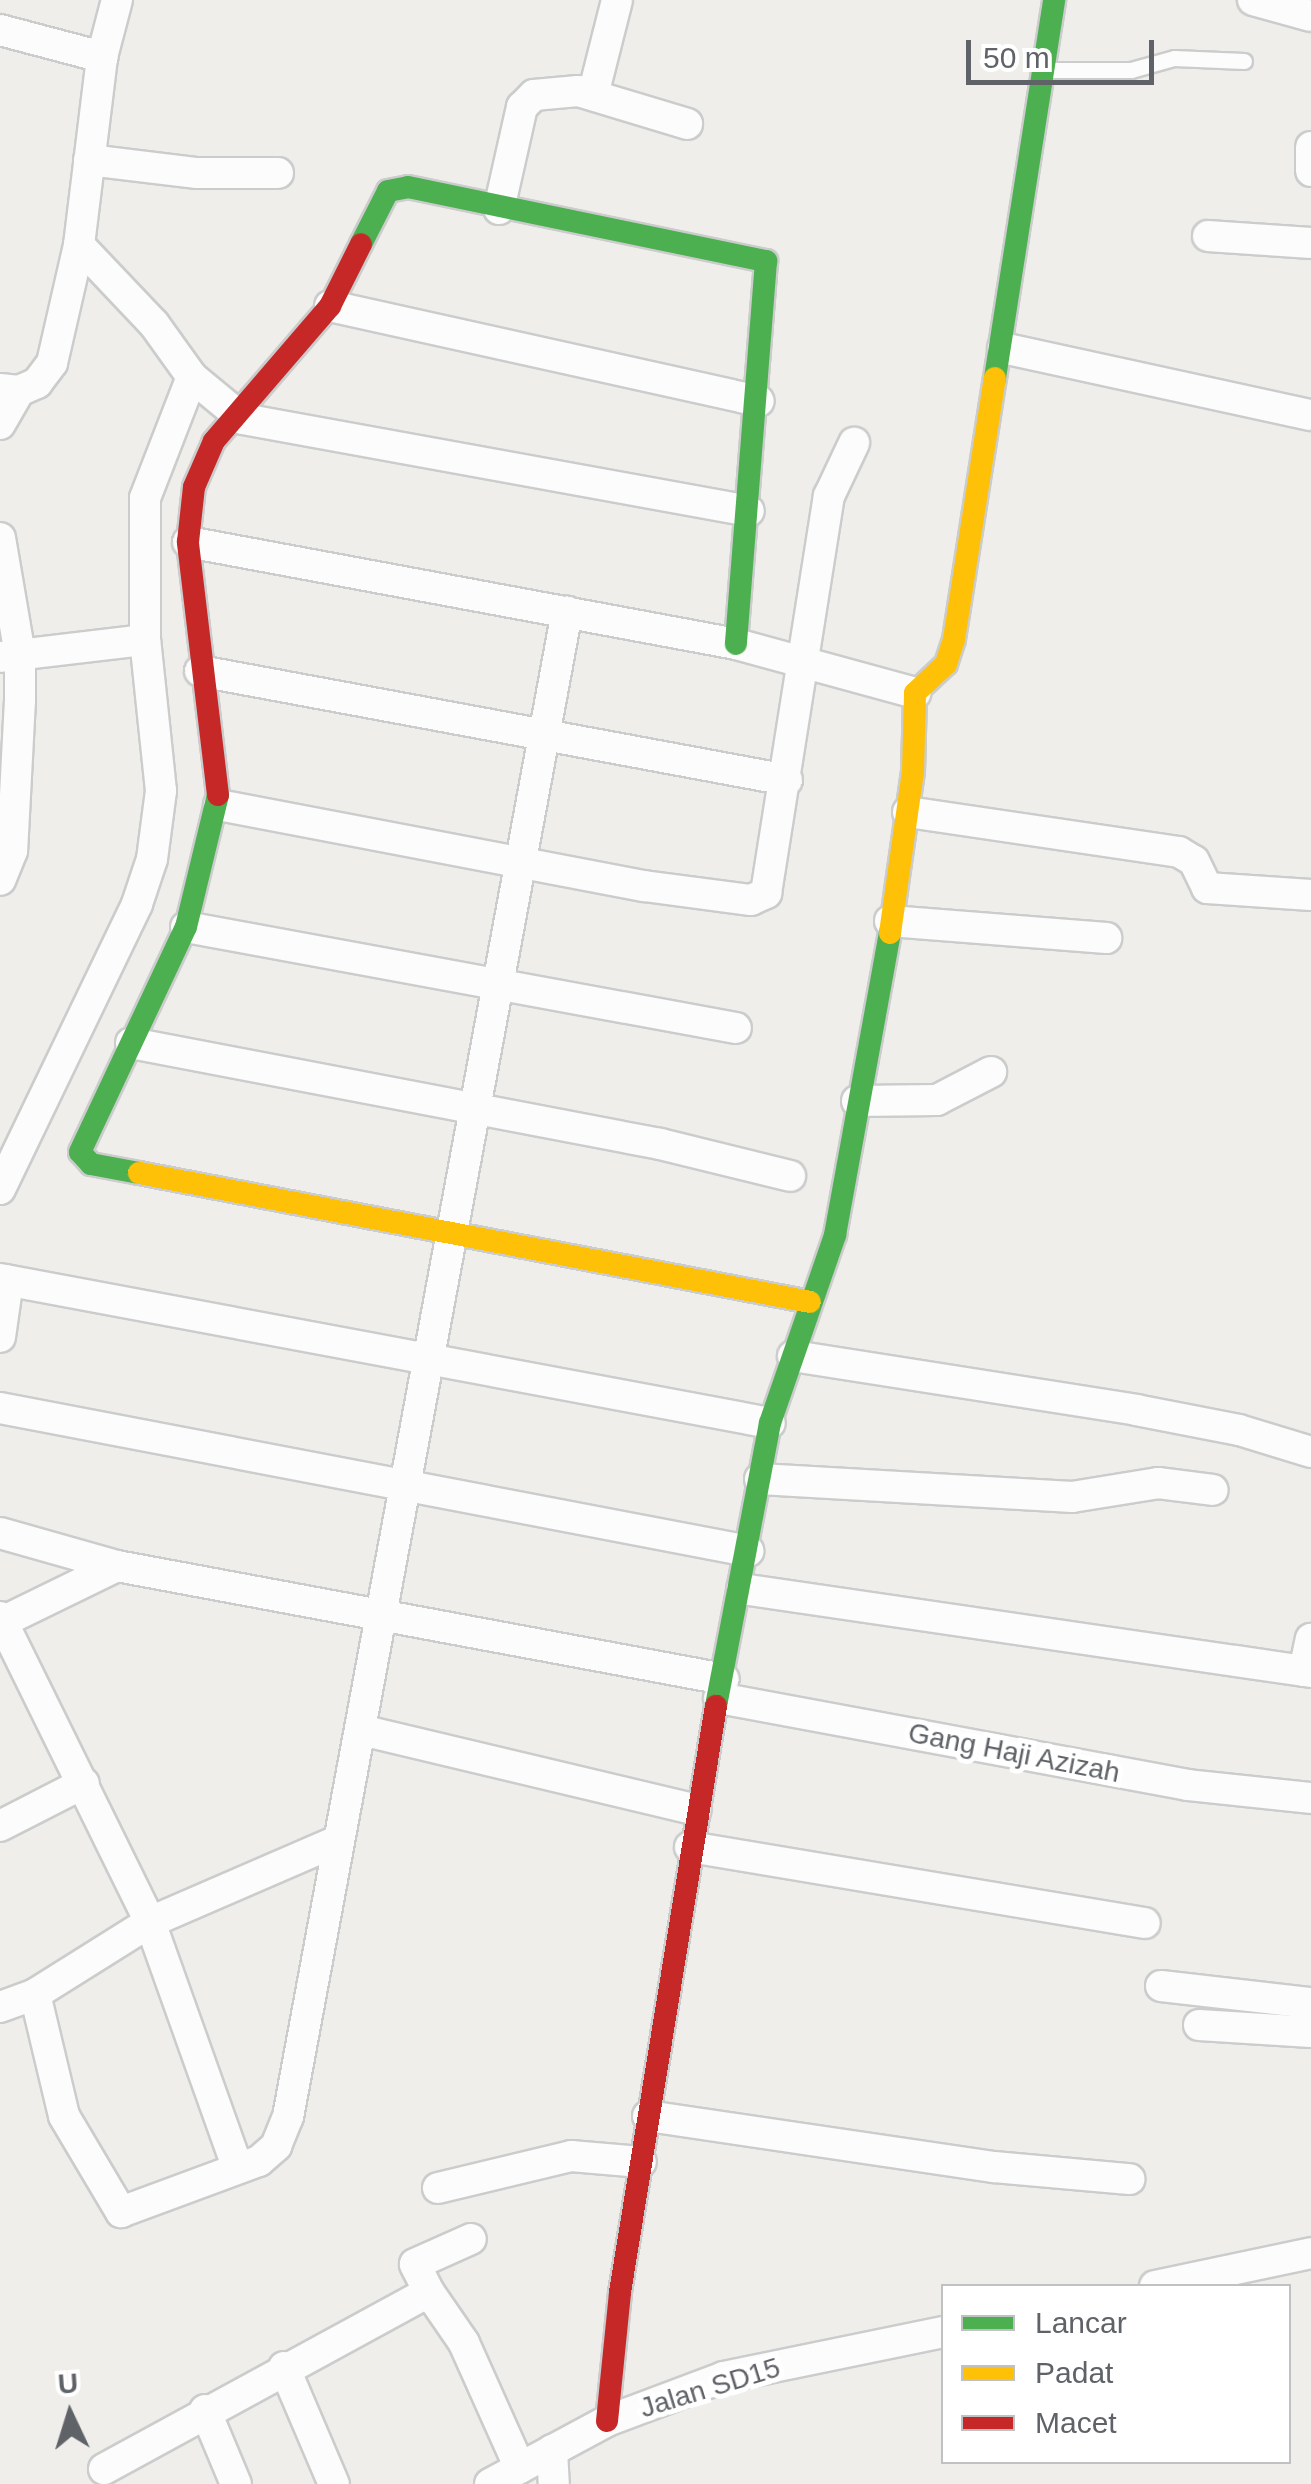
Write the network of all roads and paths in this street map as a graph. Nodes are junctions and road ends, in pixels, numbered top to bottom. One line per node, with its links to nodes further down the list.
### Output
1 (118, 0): 7 (street)
2 (616, 0): 10 (street)
3 (1054, 0): 9 (street)
4 (1253, 0): 5 (street)
5 (1311, 16)
6 (0, 30): 7 (street)
7 (102, 58): 13 (street)
8 (1244, 61): 9 (lane)
9 (1043, 70): 21 (street)
10 (593, 95): 11 (street); 16 (street)
11 (687, 124)
12 (1311, 146): 14 (street)
13 (89, 160): 15 (street); 19 (street)
14 (1311, 170)
15 (278, 173)
16 (499, 208): 20 (street); 24 (street)
17 (1208, 236): 18 (street)
18 (1311, 243)
19 (79, 244): 22 (street); 23 (street)
20 (330, 306): 24 (street); 25 (street)
21 (1003, 348): 26 (street); 38 (street)
22 (196, 381): 25 (street); 33 (street)
23 (10, 390): 27 (street)
24 (759, 401): 29 (street)
25 (229, 411): 29 (street); 31 (street)
26 (1311, 416)
27 (0, 424)
28 (854, 443): 36 (street)
29 (749, 512): 34 (street)
30 (0, 538): 35 (street)
31 (188, 542): 32 (street); 37 (street)
32 (567, 612): 34 (street); 39 (street)
33 (145, 640): 35 (street); 56 (street)
34 (736, 644): 36 (street)
35 (10, 656): 44 (street)
36 (804, 663): 38 (street); 40 (street)
37 (200, 672): 39 (street); 41 (street)
38 (915, 693): 42 (street)
39 (546, 738): 40 (street); 43 (street)
40 (787, 780): 43 (street)
41 (219, 806): 43 (street); 47 (street)
42 (908, 812): 45 (street); 46 (street)
43 (520, 861): 49 (street)
44 (0, 880)
45 (1311, 895)
46 (890, 921): 48 (street); 53 (street)
47 (186, 927): 49 (street); 51 (street)
48 (1106, 938)
49 (497, 985): 50 (street); 54 (street)
50 (736, 1028)
51 (131, 1043): 54 (street); 57 (street)
52 (991, 1072): 53 (street)
53 (857, 1101): 59 (street)
54 (474, 1108): 55 (street); 57 (street)
55 (790, 1176)
56 (0, 1189)
57 (451, 1236): 59 (street); 62 (street)
58 (4, 1280): 60 (street); 62 (street)
59 (810, 1302): 61 (street)
60 (0, 1337)
61 (792, 1356): 64 (street); 65 (street)
62 (426, 1359): 64 (street); 67 (street)
63 (0, 1408): 67 (street)
64 (770, 1423): 66 (street)
65 (1311, 1452)
66 (760, 1479): 68 (street); 70 (street)
67 (403, 1484): 70 (street); 73 (street)
68 (1213, 1490)
69 (0, 1533): 71 (street, Gang Haji Azizah)
70 (748, 1551): 72 (street)
71 (118, 1566): 73 (street, Gang Haji Azizah); 74 (street)
72 (742, 1588): 76 (street); 77 (street)
73 (378, 1612): 77 (street, Gang Haji Azizah); 78 (street)
74 (1, 1620): 79 (street)
75 (1311, 1640): 76 (street)
76 (1308, 1671)
77 (722, 1688): 80 (street, Gang Haji Azizah); 81 (street)
78 (361, 1730): 81 (street); 83 (street)
79 (84, 1783): 82 (street); 85 (street)
80 (1311, 1798)
81 (696, 1810): 84 (street)
82 (0, 1826)
83 (335, 1842): 85 (street); 95 (street)
84 (690, 1847): 86 (street); 93 (street)
85 (150, 1922): 88 (street); 95 (street)
86 (1144, 1924)
87 (1160, 1986): 89 (street)
88 (35, 1994): 90 (street); 95 (street)
89 (1311, 2003)
90 (0, 2007)
91 (1199, 2025): 92 (street)
92 (1311, 2032)
93 (648, 2116): 94 (street); 96 (street)
94 (641, 2162): 97 (street); 105 (street)
95 (237, 2167)
96 (1130, 2178)
97 (438, 2188)
98 (471, 2239): 101 (street)
99 (1311, 2253): 100 (street)
100 (1164, 2284)
101 (429, 2292): 103 (street); 107 (street)
102 (941, 2333): 105 (street, Jalan SD15)
103 (284, 2367): 104 (street); 110 (street)
104 (205, 2410): 108 (street); 109 (street)
105 (607, 2421): 106 (street, Jalan SD15)
106 (552, 2450): 107 (street, Jalan SD15); 112 (street)
107 (520, 2468): 111 (street, Jalan SD15)
108 (104, 2469)
109 (236, 2484)
110 (334, 2484)
111 (490, 2484)
112 (554, 2484)

